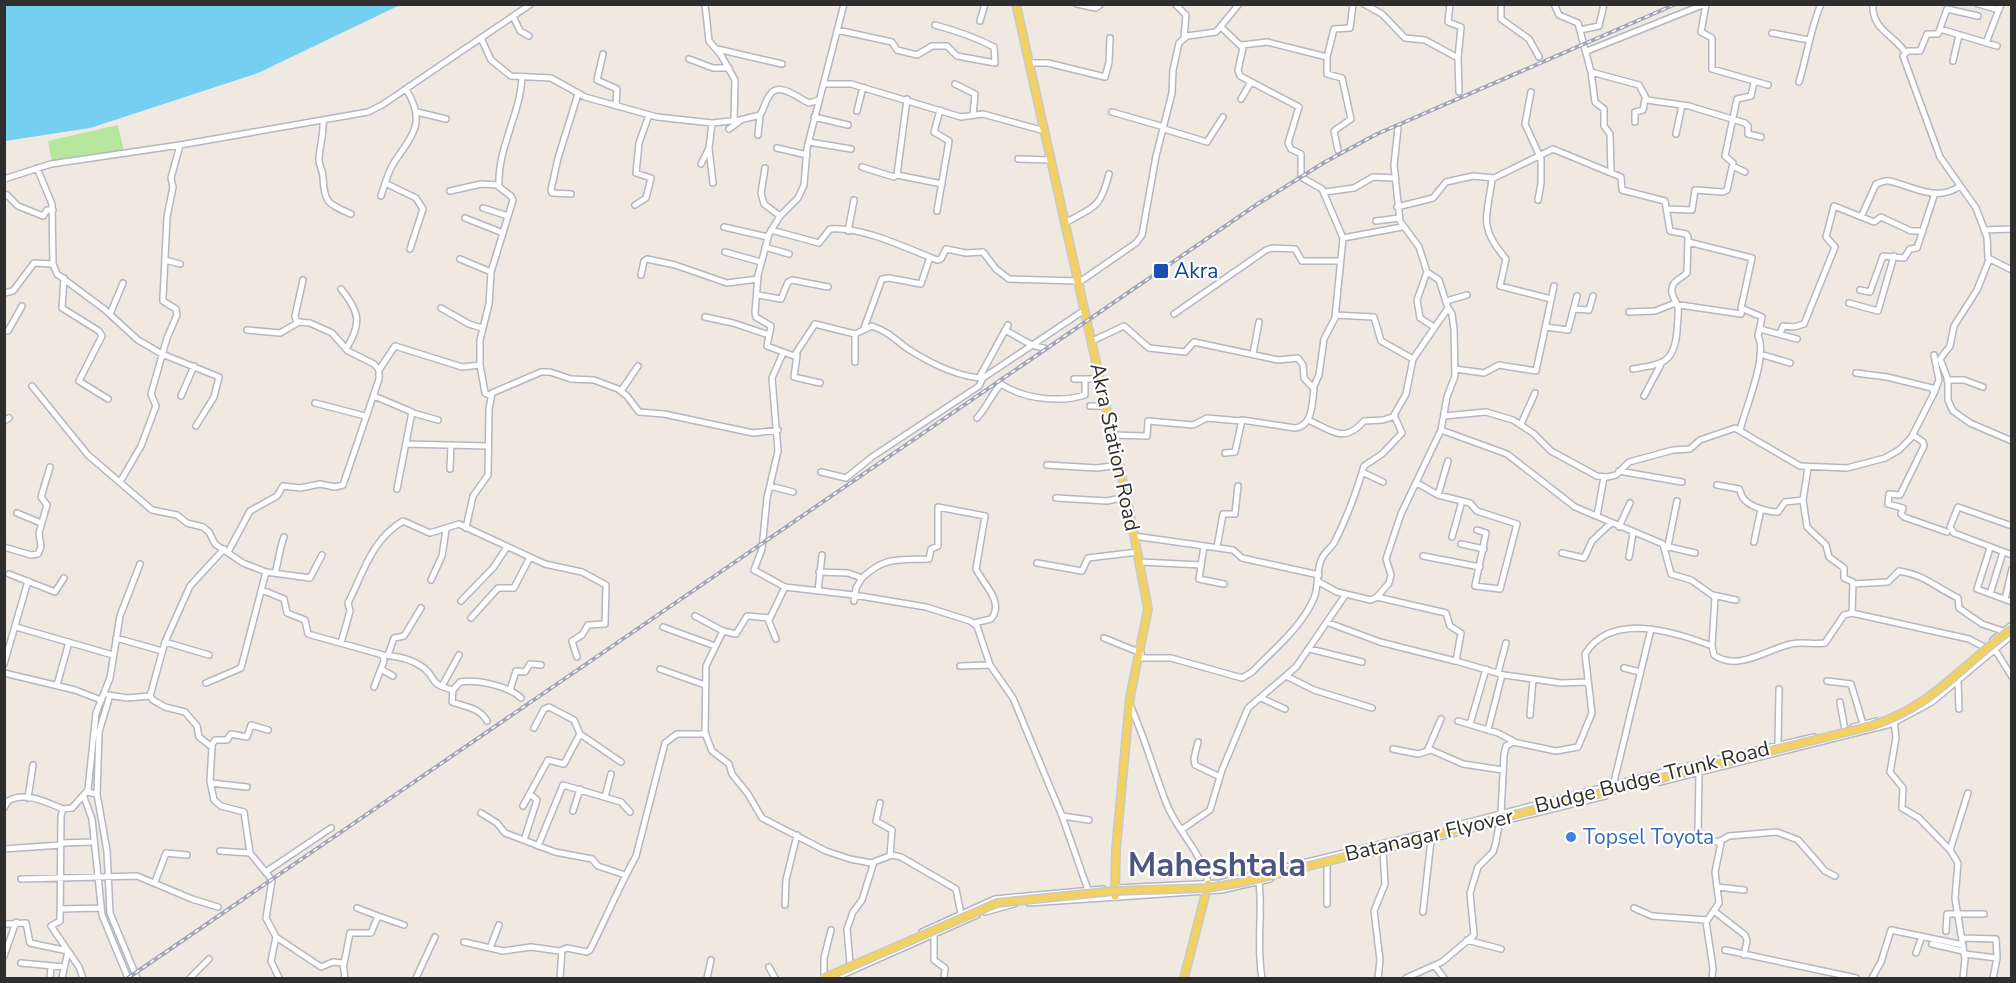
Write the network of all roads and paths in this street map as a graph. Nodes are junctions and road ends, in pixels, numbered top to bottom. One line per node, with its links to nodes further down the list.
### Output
1 (531, 4): 21 (street)
2 (705, 4): 39 (street)
3 (844, 4): 27 (street)
4 (985, 4): 23 (street)
5 (1016, 4): 48 (main road, Akra Station Road)
6 (1077, 4): 7 (street)
7 (1101, 4)
8 (1175, 4): 32 (street)
9 (1239, 4): 25 (street)
10 (1353, 4): 43 (street)
11 (1364, 4): 45 (street)
12 (1449, 4): 45 (street)
13 (1501, 4): 44 (street)
14 (1554, 4): 28 (street)
15 (1604, 4): 28 (street)
16 (1706, 4): 40 (street); 54 (street)
17 (1821, 4): 35 (street)
18 (1873, 4): 41 (street)
19 (1978, 4): 20 (street)
20 (2000, 8): 36 (street)
21 (513, 16): 31 (street); 33 (street)
22 (1978, 16): 26 (street)
23 (980, 21)
24 (935, 25): 27 (street)
25 (1221, 27): 32 (street); 37 (street)
26 (1940, 29): 30 (street); 41 (street)
27 (837, 30): 56 (street)
28 (1580, 30): 40 (street)
29 (1772, 33): 35 (street)
30 (1959, 35): 36 (street); 47 (street)
31 (529, 36)
32 (1184, 37): 86 (street)
33 (481, 38): 52 (street); 60 (street)
34 (1110, 38): 48 (street)
35 (1809, 39): 55 (street)
36 (1986, 43): 38 (street)
37 (1242, 45): 43 (street); 53 (street)
38 (1997, 46)
39 (717, 50): 49 (street); 50 (street)
40 (1587, 51): 51 (street)
41 (1905, 52): 119 (street)
42 (603, 54): 68 (street)
43 (1327, 57): 98 (street)
44 (1539, 57)
45 (1458, 58): 61 (street)
46 (689, 59): 50 (street)
47 (1953, 61)
48 (1030, 63): 89 (main road, Akra Station Road)
49 (782, 64)
50 (729, 68): 82 (street)
51 (1591, 72): 66 (street); 108 (street)
52 (522, 78): 63 (street); 118 (street)
53 (1251, 82): 65 (street); 121 (street)
54 (1754, 82): 58 (street); 81 (street)
55 (1799, 82)
56 (824, 84): 59 (street); 67 (street)
57 (955, 84): 76 (street)
58 (1768, 85)
59 (863, 87): 64 (street); 71 (street)
60 (406, 89): 73 (street); 80 (street)
61 (1459, 92)
62 (1532, 92): 100 (street)
63 (578, 94): 68 (street); 123 (street)
64 (907, 99): 70 (street); 111 (street)
65 (1241, 99)
66 (1645, 99): 69 (street); 83 (street)
67 (819, 100): 75 (street); 77 (street)
68 (616, 104): 74 (street)
69 (1682, 105): 81 (street); 90 (street)
70 (940, 110): 76 (street); 117 (street)
71 (856, 111)
72 (1112, 111): 86 (street)
73 (417, 112): 79 (street); 115 (street)
74 (649, 115): 84 (street); 128 (street)
75 (760, 115): 82 (street); 91 (street)
76 (973, 115): 89 (street)
77 (814, 117): 85 (street); 93 (street)
78 (1223, 117): 86 (street)
79 (446, 118)
80 (322, 120): 94 (street); 134 (street)
81 (1731, 120): 92 (street); 104 (street)
82 (737, 121): 84 (street); 88 (street)
83 (1635, 122)
84 (712, 123): 95 (street)
85 (848, 124)
86 (1164, 128): 173 (street)
87 (1398, 128): 112 (street)
88 (729, 129)
89 (1045, 131): 102 (main road, Akra Station Road)
90 (1676, 134)
91 (758, 135)
92 (1761, 137)
93 (809, 142): 97 (street); 99 (street)
94 (180, 145): 106 (street); 160 (street)
95 (709, 148): 103 (street); 116 (street)
96 (777, 148): 99 (street)
97 (851, 149)
98 (1338, 150)
99 (807, 155): 136 (street)
100 (1540, 155): 108 (street); 114 (street); 127 (street)
101 (1018, 159): 102 (street)
102 (1051, 160): 141 (main road, Akra Station Road)
103 (701, 164)
104 (1733, 166): 109 (street); 131 (street)
105 (862, 167): 111 (street)
106 (37, 168): 113 (street); 132 (street)
107 (765, 168): 136 (street)
108 (1611, 172): 131 (street)
109 (1745, 172)
110 (1109, 174): 141 (street)
111 (897, 176): 117 (street)
112 (1395, 178): 121 (street); 129 (street)
113 (4, 179)
114 (1492, 179): 129 (street); 184 (street)
115 (385, 183): 125 (street); 154 (street)
116 (713, 183)
117 (942, 184): 133 (street)
118 (498, 185): 120 (street); 135 (street)
119 (1960, 186): 122 (street); 146 (street)
120 (450, 191)
121 (1325, 192): 151 (street)
122 (1935, 193): 137 (street); 148 (street)
123 (571, 194)
124 (7, 195): 132 (street)
125 (381, 196)
126 (854, 200): 147 (street)
127 (1538, 200)
128 (635, 205)
129 (1397, 207): 139 (street)
130 (483, 208): 135 (street)
131 (1667, 209): 152 (street)
132 (50, 210): 164 (street)
133 (937, 211)
134 (351, 214)
135 (508, 216): 149 (street)
136 (780, 216): 145 (street)
137 (1861, 217): 148 (street); 209 (street)
138 (465, 218): 149 (street)
139 (1399, 218): 140 (street); 143 (street)
140 (1376, 221)
141 (1065, 223): 173 (main road, Akra Station Road)
142 (724, 226): 150 (street)
143 (1402, 227): 151 (street); 168 (street)
144 (2012, 229): 146 (street)
145 (771, 230): 147 (street); 150 (street)
146 (1984, 230): 161 (street)
147 (848, 231): 158 (street)
148 (1923, 231): 157 (street)
149 (503, 233): 167 (street)
150 (768, 237): 153 (street)
151 (1343, 238): 162 (street)
152 (1688, 242): 187 (street); 192 (street)
153 (765, 247): 156 (street); 163 (street)
154 (410, 249)
155 (725, 252): 163 (street)
156 (789, 254)
157 (1894, 256): 178 (street); 186 (street)
158 (930, 257): 173 (street); 206 (street)
159 (460, 259): 167 (street)
160 (165, 260): 165 (street); 217 (street)
161 (1989, 260): 166 (street); 238 (street)
162 (1339, 261): 196 (street); 197 (street)
163 (761, 262): 171 (street)
164 (50, 264): 170 (street); 179 (street)
165 (180, 264)
166 (2012, 270)
167 (490, 272): 203 (street)
168 (1427, 272): 185 (street); 201 (street)
169 (641, 275): 171 (street)
170 (63, 278): 195 (street); 250 (street)
171 (758, 279): 180 (street)
172 (303, 280): 200 (street)
173 (1078, 282): 193 (main road, Akra Station Road)
174 (123, 283): 195 (street)
175 (1554, 286): 184 (street)
176 (828, 287): 180 (street)
177 (341, 289): 215 (street)
178 (1860, 290)
179 (4, 293)
180 (758, 295): 210 (street)
181 (1467, 296): 185 (street)
182 (1577, 296): 191 (street)
183 (1593, 296): 191 (street)
184 (1551, 299): 202 (street)
185 (1446, 301): 190 (street)
186 (1849, 303)
187 (1678, 305): 192 (street); 194 (street); 225 (street)
188 (22, 306): 207 (street)
189 (441, 308): 203 (street)
190 (1448, 308): 201 (street); 229 (street)
191 (1574, 309): 202 (street)
192 (1742, 309): 204 (street)
193 (1083, 311): 212 (main road, Akra Station Road); 213 (street)
194 (1629, 312)
195 (110, 314): 217 (street)
196 (1174, 314)
197 (1335, 315): 222 (street); 241 (street)
198 (705, 317): 210 (street)
199 (1259, 322): 218 (street)
200 (297, 323): 205 (street); 215 (street)
201 (1434, 327): 222 (street)
202 (1546, 327): 229 (street)
203 (483, 328): 226 (street)
204 (1760, 329): 209 (street); 219 (street)
205 (248, 330)
206 (864, 330): 208 (street); 233 (street)
207 (4, 331)
208 (855, 334): 220 (street); 223 (street)
209 (1780, 334): 211 (street)
210 (769, 335): 216 (street)
211 (1797, 339)
212 (1092, 341): 218 (street); 236 (main road, Akra Station Road)
213 (1030, 346): 214 (street); 233 (street); 233 (street)
214 (1044, 348)
215 (346, 349): 231 (street)
216 (783, 353): 220 (street); 264 (street)
217 (162, 354): 227 (street); 284 (street)
218 (1252, 354): 241 (street)
219 (1760, 354): 224 (street); 266 (street)
220 (797, 355): 239 (street)
221 (1934, 356): 237 (street)
222 (1413, 359): 256 (street)
223 (855, 362)
224 (1790, 363)
225 (1661, 364): 230 (street); 249 (street)
226 (480, 365): 231 (street); 248 (street)
227 (194, 366): 246 (street); 263 (street)
228 (638, 366): 243 (street)
229 (1455, 369): 257 (street)
230 (1634, 369)
231 (379, 370): 247 (street)
232 (1856, 373): 245 (street)
233 (981, 378): 281 (street)
234 (1074, 379): 235 (street)
235 (1085, 379): 236 (street); 258 (street)
236 (1100, 379): 253 (main road, Akra Station Road)
237 (1939, 380): 238 (street); 245 (street)
238 (1948, 380): 242 (street); 269 (street)
239 (820, 383)
240 (32, 386): 284 (street)
241 (1314, 386): 260 (street)
242 (1983, 387)
243 (621, 391): 248 (street); 264 (street)
244 (1535, 393): 262 (street)
245 (1934, 393): 268 (street)
246 (181, 396)
247 (374, 396): 254 (street); 255 (street)
248 (491, 396): 272 (street)
249 (1644, 396)
250 (108, 399)
251 (315, 403): 255 (street)
252 (1089, 406): 253 (street)
253 (1105, 406): 267 (main road, Akra Station Road)
254 (413, 413): 259 (street); 270 (street)
255 (365, 416): 324 (street)
256 (1395, 416): 260 (street); 282 (street)
257 (1444, 416): 262 (street); 265 (street)
258 (977, 418)
259 (438, 420)
260 (1308, 420): 261 (street)
261 (1241, 421): 267 (street); 273 (street)
262 (1521, 424): 283 (street)
263 (196, 426)
264 (778, 430): 289 (street)
265 (1441, 430): 287 (street); 302 (street)
266 (1740, 430): 278 (street); 280 (street)
267 (1112, 435): 276 (main road, Akra Station Road)
268 (1912, 435): 278 (street); 310 (street)
269 (2012, 441)
270 (407, 444): 271 (street); 291 (street)
271 (451, 445): 272 (street); 279 (street)
272 (488, 446): 307 (street)
273 (1226, 453)
274 (1449, 461): 293 (street)
275 (1047, 465): 276 (street)
276 (1119, 465): 294 (main road, Akra Station Road)
277 (50, 467): 303 (street)
278 (1808, 468): 296 (street)
279 (450, 469)
280 (1619, 471): 283 (street); 286 (street)
281 (821, 472)
282 (1362, 472): 285 (street); 345 (street)
283 (1604, 477): 302 (street)
284 (120, 482): 324 (street)
285 (1383, 482)
286 (1682, 482)
287 (1417, 483): 293 (street); 359 (street)
288 (1717, 485): 300 (street)
289 (770, 486): 292 (street); 353 (street)
290 (1238, 486): 321 (street)
291 (398, 489)
292 (793, 492)
293 (1438, 495): 297 (street)
294 (1126, 497): 295 (street); 312 (main road, Akra Station Road)
295 (1056, 498)
296 (1803, 500): 300 (street); 352 (street)
297 (1462, 501): 314 (street); 339 (street)
298 (1677, 501): 318 (street)
299 (1630, 503): 305 (street)
300 (1761, 508): 315 (street)
301 (17, 513): 303 (street)
302 (1597, 516): 304 (street)
303 (42, 523): 319 (street)
304 (1611, 523): 305 (street); 327 (street)
305 (1619, 526): 311 (street)
306 (2012, 526): 322 (street)
307 (466, 528): 308 (street); 320 (street)
308 (446, 530): 348 (street); 385 (street)
309 (1477, 530): 323 (street)
310 (1947, 532)
311 (1633, 533): 318 (street); 334 (street)
312 (1134, 536): 317 (street); 325 (main road, Akra Station Road)
313 (284, 537): 343 (street)
314 (1452, 537)
315 (1754, 542)
316 (1461, 544): 323 (street)
317 (1204, 546): 321 (street); 338 (street)
318 (1666, 546): 328 (street); 358 (street)
319 (4, 547)
320 (507, 547): 333 (street); 363 (street)
321 (1217, 547): 345 (street)
322 (1990, 548): 326 (street); 357 (street)
323 (1484, 549): 339 (street)
324 (226, 551): 341 (street); 384 (street)
325 (1138, 552): 335 (main road, Akra Station Road); 336 (street)
326 (2003, 552): 331 (street); 357 (street)
327 (1562, 553)
328 (1695, 553)
329 (322, 555): 343 (street)
330 (822, 555): 342 (street)
331 (2012, 555)
332 (1423, 556): 339 (street)
333 (530, 557): 368 (street); 398 (street)
334 (1629, 557)
335 (1140, 562): 338 (street); 397 (main road, Akra Station Road)
336 (1037, 563)
337 (140, 564): 379 (street)
338 (1201, 565): 351 (street)
339 (1480, 567)
340 (2012, 569): 361 (street)
341 (266, 572): 343 (street); 354 (street)
342 (819, 572): 347 (street); 355 (street)
343 (274, 573)
344 (9, 574): 349 (street)
345 (1319, 575): 350 (street)
346 (64, 578): 349 (street)
347 (862, 578): 360 (street); 370 (street)
348 (431, 580)
349 (28, 581): 372 (street)
350 (1319, 582): 356 (street); 397 (street)
351 (1224, 584)
352 (1853, 584): 366 (street); 374 (street)
353 (785, 587): 355 (street); 369 (street)
354 (262, 590): 385 (street); 418 (street)
355 (818, 591): 360 (street)
356 (1347, 594): 359 (street); 371 (street)
357 (1990, 594): 361 (street)
358 (1713, 595): 362 (street); 388 (street)
359 (1377, 597): 399 (street)
360 (854, 598): 370 (street)
361 (2005, 599): 364 (street)
362 (1736, 600)
363 (461, 601)
364 (2012, 602)
365 (421, 608): 395 (street)
366 (1852, 613): 388 (street); 389 (street)
367 (695, 616): 376 (street)
368 (471, 618)
369 (768, 620): 376 (street); 382 (street)
370 (974, 623): 402 (street)
371 (1329, 623): 391 (street); 399 (street)
372 (16, 627): 381 (street); 383 (street)
373 (663, 627): 387 (street)
374 (2009, 628): 389 (street, Budge Budge Trunk Road); 562 (main road, Batanagar Flyover, bridge)
375 (1651, 629): 388 (street); 409 (street); 419 (street)
376 (723, 631): 387 (street)
377 (2012, 635): 390 (street, Budge Budge Trunk Road)
378 (4, 636): 381 (street)
379 (116, 638): 392 (street); 393 (street)
380 (1104, 638): 397 (street)
381 (12, 639): 401 (street)
382 (776, 639)
383 (69, 642): 393 (street); 420 (street)
384 (165, 642): 392 (street); 394 (street)
385 (341, 643): 395 (street)
386 (1506, 643): 411 (street)
387 (715, 646): 421 (street)
388 (1712, 646)
389 (1984, 647): 436 (street, Budge Budge Trunk Road)
390 (1994, 648): 414 (street); 416 (street, Budge Budge Trunk Road)
391 (1310, 650): 400 (street); 413 (street)
392 (162, 651): 428 (street)
393 (113, 655): 427 (street)
394 (209, 655)
395 (386, 655): 406 (street); 422 (street)
396 (459, 655): 422 (street)
397 (1140, 656): 432 (main road, Akra Station Road)
398 (577, 657)
399 (1455, 660): 408 (street)
400 (1362, 662)
401 (4, 664)
402 (990, 664): 404 (street); 481 (street)
403 (541, 665): 426 (street)
404 (960, 666)
405 (1624, 668): 409 (street)
406 (381, 669): 412 (street); 423 (street)
407 (660, 669): 421 (street)
408 (1486, 669): 411 (street); 442 (street)
409 (1640, 672): 463 (street)
410 (4, 673): 420 (street)
411 (1500, 674): 415 (street); 446 (street)
412 (393, 676)
413 (1286, 676): 430 (street); 433 (street)
414 (2012, 677)
415 (1533, 679): 419 (street); 437 (street)
416 (1958, 680): 435 (street); 441 (street, Budge Budge Trunk Road)
417 (1827, 681): 443 (street)
418 (206, 682)
419 (1588, 682): 451 (street)
420 (57, 685): 427 (street)
421 (705, 685): 449 (street)
422 (442, 686): 425 (street)
423 (374, 687)
424 (1779, 689): 453 (street)
425 (453, 690): 426 (street); 439 (street)
426 (510, 690): 429 (street)
427 (105, 696): 428 (street); 468 (street); 468 (street)
428 (150, 696): 452 (street)
429 (521, 698)
430 (1261, 698): 434 (street); 461 (street)
431 (1840, 702): 447 (street)
432 (1130, 703): 485 (street); 514 (main road, Akra Station Road)
433 (1372, 708)
434 (1285, 709)
435 (1959, 709)
436 (1893, 715): 441 (street); 443 (street, Budge Budge Trunk Road)
437 (1530, 716)
438 (1441, 719): 455 (street)
439 (487, 721)
440 (1458, 721): 442 (street)
441 (1894, 723): 459 (street, Budge Budge Trunk Road); 494 (street)
442 (1470, 724): 446 (street)
443 (1863, 724): 447 (street, Budge Budge Trunk Road)
444 (534, 728): 448 (street)
445 (268, 730): 452 (street)
446 (1488, 730): 451 (street)
447 (1845, 730): 453 (street, Budge Budge Trunk Road)
448 (580, 734): 456 (street); 469 (street)
449 (706, 734): 486 (street); 503 (street)
450 (1198, 742): 461 (street)
451 (1515, 742): 458 (street)
452 (212, 745): 462 (street)
453 (1778, 745): 463 (street, Budge Budge Trunk Road)
454 (1393, 749): 455 (street)
455 (1428, 749): 458 (street)
456 (621, 762)
457 (33, 765): 471 (street)
458 (1503, 770): 480 (street)
459 (1699, 773): 483 (street, Budge Budge Trunk Road); 489 (street)
460 (611, 774): 470 (street)
461 (1220, 777): 485 (street)
462 (211, 783): 464 (street); 497 (street)
463 (1613, 786): 480 (street, Budge Budge Trunk Road)
464 (247, 787)
465 (580, 789): 470 (street); 477 (street); 492 (street)
466 (1968, 793): 494 (street)
467 (4, 794): 472 (street)
468 (91, 794): 476 (street); 490 (street); 505 (street)
469 (530, 794): 474 (street); 487 (street)
470 (605, 797): 478 (street)
471 (28, 798): 472 (street); 476 (street)
472 (11, 799): 475 (street)
473 (880, 803): 499 (street)
474 (523, 806)
475 (4, 808)
476 (63, 809): 491 (street)
477 (573, 812)
478 (630, 812)
479 (481, 813): 487 (street)
480 (1502, 814): 483 (street); 511 (street, Budge Budge Trunk Road)
481 (1062, 816): 482 (street); 512 (street)
482 (1089, 820)
483 (1500, 823): 488 (street, Budge Budge Trunk Road); 540 (street)
484 (331, 828): 502 (street)
485 (1181, 830): 511 (street)
486 (798, 835): 500 (street); 517 (street)
487 (524, 840): 492 (street)
488 (1431, 840): 496 (street, Budge Budge Trunk Road); 524 (street)
489 (1719, 841): 506 (street); 510 (street)
490 (93, 842): 491 (street); 505 (street)
491 (61, 844): 493 (street); 504 (street)
492 (538, 846): 503 (street)
493 (4, 849)
494 (1950, 850): 525 (street)
495 (220, 851): 497 (street)
496 (1383, 851): 501 (street, Budge Budge Trunk Road); 580 (street)
497 (250, 853): 502 (street)
498 (186, 855): 508 (street)
499 (890, 856): 500 (street); 526 (street)
500 (874, 862): 557 (street)
501 (1327, 864): 509 (street, Budge Budge Trunk Road); 516 (street)
502 (267, 871): 538 (street)
503 (625, 875): 546 (street)
504 (61, 876): 505 (street); 507 (street); 522 (street)
505 (104, 876): 508 (street); 519 (street); 567 (street)
506 (1835, 876)
507 (21, 879)
508 (155, 882): 518 (street)
509 (1259, 882): 511 (street, Budge Budge Trunk Road); 579 (street)
510 (1717, 887): 513 (street); 523 (street)
511 (1207, 888): 514 (street, Budge Budge Trunk Road); 578 (main road)
512 (1091, 890): 514 (street, Budge Budge Trunk Road); 515 (street); 526 (street, Budge Budge Trunk Road)
513 (1744, 890)
514 (1115, 892): 515 (street, Budge Budge Trunk Road)
515 (1095, 897): 536 (street, Budge Budge Trunk Road)
516 (1327, 904)
517 (785, 905)
518 (218, 907)
519 (101, 908): 522 (street); 566 (street)
520 (357, 908): 528 (street)
521 (1634, 908): 529 (street)
522 (60, 909): 548 (street)
523 (1714, 911): 529 (street); 550 (street)
524 (1423, 912)
525 (1959, 913): 527 (street); 535 (street); 543 (street)
526 (961, 914): 557 (street, Budge Budge Trunk Road)
527 (1984, 914)
528 (378, 916): 532 (street); 556 (street)
529 (1707, 920): 583 (street)
530 (16, 922): 531 (street); 548 (street); 551 (street)
531 (4, 924)
532 (404, 925)
533 (499, 925): 544 (street)
534 (831, 930): 562 (street)
535 (1946, 931)
536 (934, 935): 576 (street, Budge Budge Trunk Road); 577 (street)
537 (1922, 936): 543 (street); 549 (street); 585 (street)
538 (276, 937): 556 (street); 569 (street)
539 (435, 937): 571 (street)
540 (1467, 940): 545 (street); 559 (street)
541 (464, 942): 544 (street)
542 (1932, 944): 543 (street)
543 (1963, 947): 552 (street); 552 (street); 586 (street)
544 (490, 948): 546 (street)
545 (1501, 948)
546 (562, 950): 572 (street)
547 (1725, 950): 550 (street)
548 (68, 951): 560 (street); 565 (street)
549 (1916, 953)
550 (1744, 955): 584 (street)
551 (4, 956)
552 (1997, 958): 587 (street)
553 (209, 959): 568 (street)
554 (711, 960): 573 (street)
555 (21, 963): 558 (street)
556 (344, 964): 570 (street)
557 (850, 964): 562 (street, Budge Budge Trunk Road)
558 (51, 966): 560 (street); 563 (street)
559 (1435, 966): 581 (street); 582 (street)
560 (64, 967): 564 (street)
561 (769, 968): 574 (street)
562 (824, 977): 575 (street, Budge Budge Trunk Road)
563 (50, 978)
564 (62, 978)
565 (83, 978)
566 (128, 978)
567 (137, 978)
568 (190, 978)
569 (279, 978)
570 (345, 978)
571 (416, 978)
572 (560, 978)
573 (707, 978)
574 (775, 978)
575 (816, 978)
576 (835, 978)
577 (944, 978)
578 (1184, 978)
579 (1262, 978)
580 (1378, 978)
581 (1406, 978)
582 (1444, 978)
583 (1712, 978)
584 (1856, 978)
585 (1872, 978)
586 (1963, 978)
587 (1993, 978)

